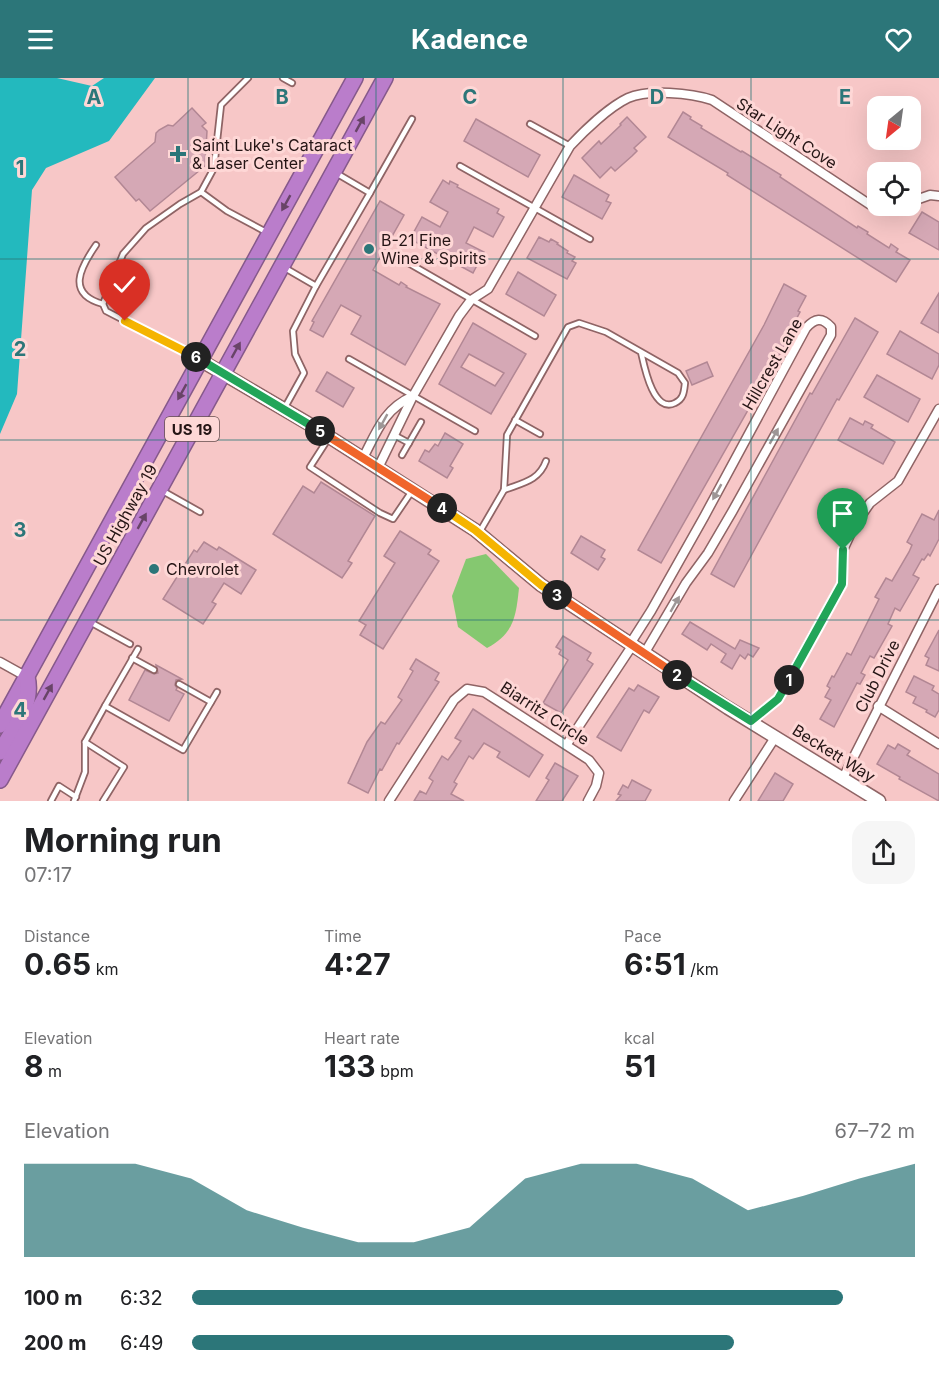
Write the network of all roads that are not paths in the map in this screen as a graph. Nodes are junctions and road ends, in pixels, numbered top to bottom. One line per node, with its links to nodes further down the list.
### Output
1 (248, 78): 11 (lane)
2 (283, 78): 5 (lane)
3 (355, 78): 17 (highway, US Highway 19 / US 19, one-way to 17)
4 (385, 78): 10 (highway, US Highway 19 / US 19, one-way to 4)
5 (292, 83)
6 (412, 119): 12 (lane)
7 (530, 124): 8 (lane)
8 (570, 146): 15 (street, Star Light Cove); 16 (street, Star Light Cove)
9 (460, 166): 16 (lane)
10 (333, 172): 12 (lane); 21 (highway, US Highway 19 / US 19)
11 (201, 192): 17 (lane); 24 (lane)
12 (370, 193): 22 (lane)
13 (939, 196): 14 (street)
14 (921, 198)
15 (867, 202)
16 (534, 208): 18 (lane); 23 (street, Star Light Cove)
17 (269, 234): 28 (highway, US Highway 19 / US 19)
18 (590, 239)
19 (96, 246): 24 (lane)
20 (405, 261): 23 (lane)
21 (282, 266): 22 (lane); 29 (highway, US Highway 19 / US 19, one-way to 21)
22 (316, 286): 31 (lane)
23 (471, 300): 25 (lane); 30 (street, Star Light Cove)
24 (103, 304): 28 (lane)
25 (535, 336)
26 (641, 352): 26 (lane); 33 (lane)
27 (349, 359): 30 (lane)
28 (200, 360): 29 (street, Beckett Way); 58 (highway, US Highway 19 / US 19, one-way to 58)
29 (223, 373): 31 (street, Beckett Way); 44 (highway, US Highway 19 / US 19)
30 (413, 396): 35 (lane); 37 (street, Star Light Cove); 41 (street, Star Light Cove, one-way to 41)
31 (284, 409): 38 (street, Beckett Way)
32 (939, 409): 65 (street)
33 (515, 420): 36 (lane); 46 (lane)
34 (421, 422): 39 (lane)
35 (475, 431)
36 (540, 434)
37 (394, 435): 39 (lane); 43 (street, Star Light Cove)
38 (330, 437): 41 (street, Beckett Way); 45 (lane)
39 (409, 443): 40 (lane)
40 (402, 455)
41 (363, 458): 43 (street, Beckett Way)
42 (546, 461): 46 (lane)
43 (378, 468): 45 (street, Beckett Way)
44 (160, 489): 47 (lane); 50 (highway, US Highway 19 / US 19, one-way to 44)
45 (412, 490): 48 (street, Beckett Way)
46 (504, 490): 48 (lane)
47 (200, 512)
48 (479, 533): 52 (street, Beckett Way)
49 (939, 589): 64 (street, Club Drive)
50 (87, 621): 51 (lane); 73 (highway, US Highway 19 / US 19, one-way to 50)
51 (130, 644)
52 (631, 645): 54 (street, Beckett Way); 54 (street, Hillcrest Lane, one-way to 52); 69 (street)
53 (138, 649): 55 (lane)
54 (644, 654): 65 (street, Beckett Way)
55 (132, 658): 57 (lane); 63 (lane)
56 (0, 662): 58 (street)
57 (154, 670)
58 (27, 676): 62 (highway, US Highway 19 / US 19); 71 (highway)
59 (179, 684): 61 (lane)
60 (217, 692): 61 (lane)
61 (211, 702): 63 (lane)
62 (5, 706): 66 (highway, US Highway 19 / US 19)
63 (105, 706): 68 (lane)
64 (878, 706): 70 (street); 72 (street, Club Drive)
65 (751, 721): 67 (street, Beckett Way)
66 (0, 725)
67 (776, 736): 72 (street, Beckett Way); 79 (street)
68 (85, 742): 74 (lane); 76 (lane)
69 (567, 744): 77 (street, Biarritz Circle); 78 (street, Biarritz Circle)
70 (939, 744)
71 (0, 752)
72 (843, 778): 80 (street, Beckett Way)
73 (0, 780)
74 (75, 799): 75 (lane)
75 (51, 801)
76 (103, 801)
77 (389, 801)
78 (588, 801)
79 (734, 801)
80 (879, 801)

